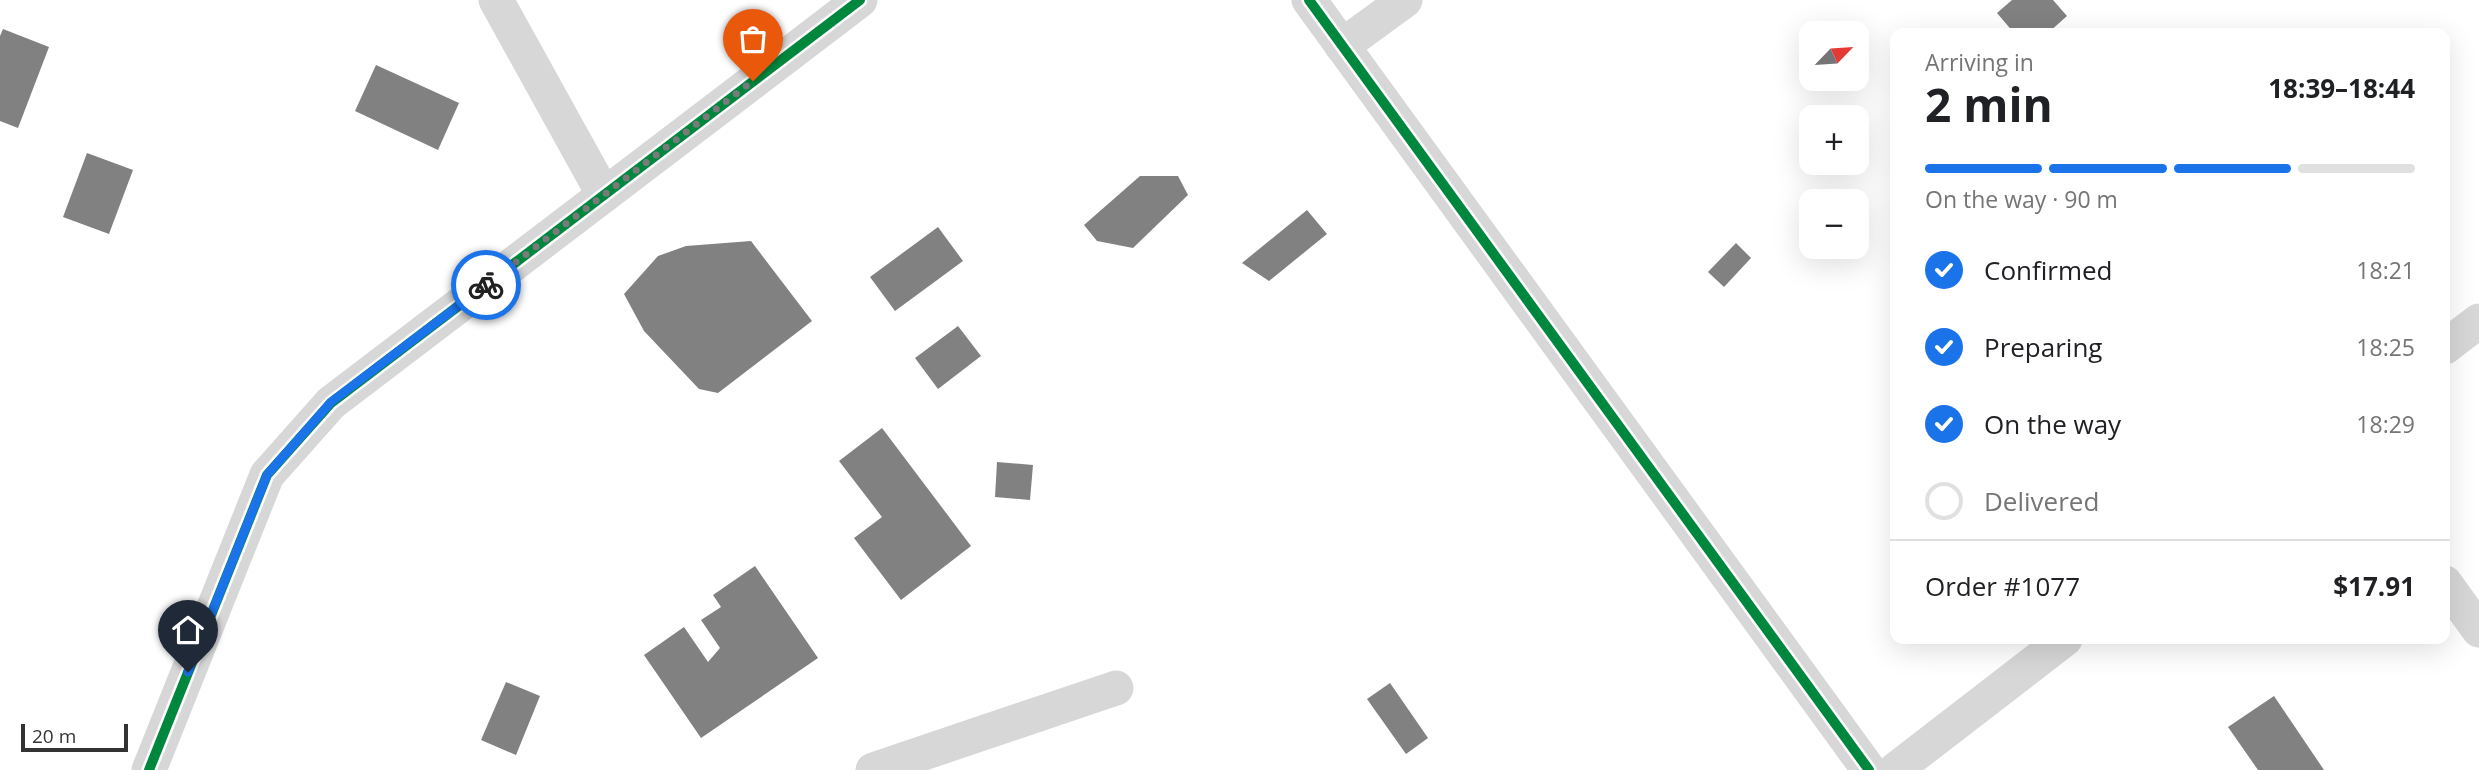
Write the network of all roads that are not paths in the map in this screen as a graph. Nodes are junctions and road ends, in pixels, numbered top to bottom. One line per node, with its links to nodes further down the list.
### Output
1 (496, 0): 6 (street)
2 (860, 0): 6 (street)
3 (1308, 0): 5 (street)
4 (1405, 0): 5 (street)
5 (1342, 46): 15 (street)
6 (604, 195): 13 (street)
7 (2479, 321): 8 (street)
8 (2450, 343)
9 (2450, 590): 10 (street)
10 (2479, 629)
11 (2059, 644): 16 (street)
12 (1116, 688): 14 (street)
13 (149, 770)
14 (873, 770)
15 (1869, 770)
16 (1895, 770)

